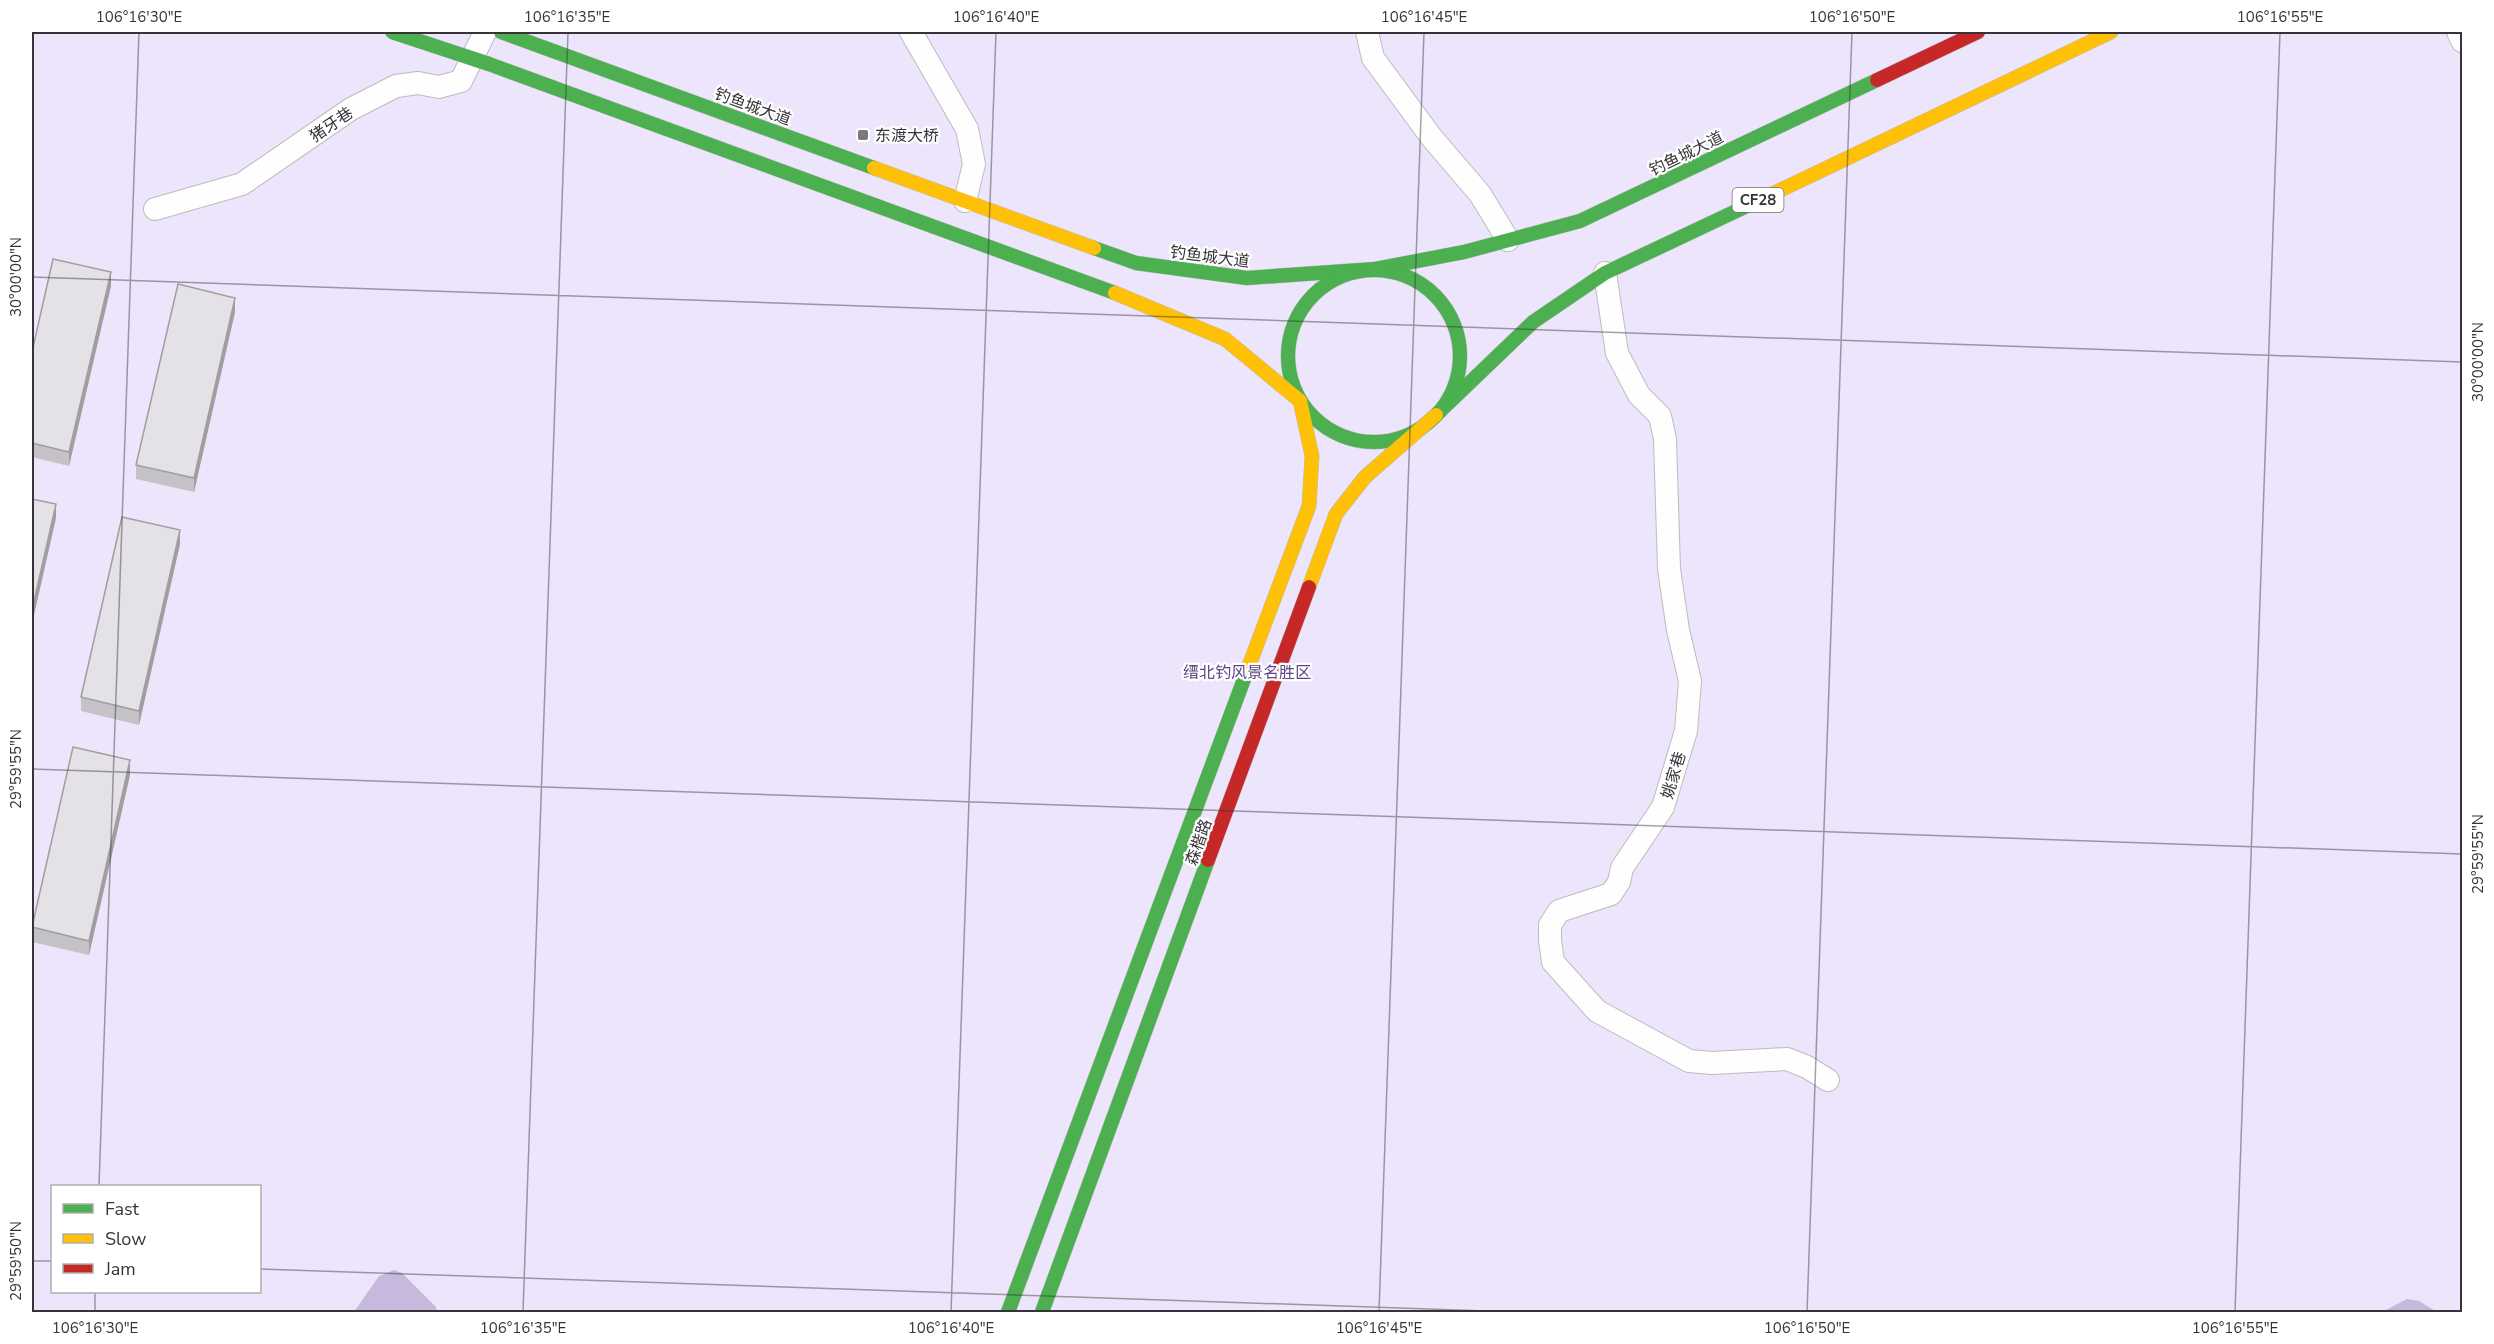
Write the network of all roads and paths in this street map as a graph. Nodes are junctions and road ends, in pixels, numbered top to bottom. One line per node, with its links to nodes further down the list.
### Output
1 (392, 32): 15 (main road, bridge)
2 (485, 32): 11 (street, 猪牙巷)
3 (501, 32): 10 (main road, 钓鱼城大道)
4 (911, 32): 10 (street)
5 (1367, 32): 12 (street)
6 (1978, 32): 12 (main road, 钓鱼城大道)
7 (2111, 32): 14 (main road, CF28)
8 (2458, 32): 9 (street)
9 (2463, 41)
10 (965, 201): 13 (main road, 钓鱼城大道)
11 (155, 209)
12 (1508, 240): 13 (main road, 钓鱼城大道)
13 (1375, 270): 15 (main road); 16 (main road)
14 (1605, 273): 16 (main road, CF28); 17 (street, 姚家巷)
15 (1300, 401): 16 (main road); 18 (main road, 森楷路)
16 (1436, 415): 19 (main road, 森楷路)
17 (1828, 1080)
18 (1008, 1312)
19 (1042, 1312)

